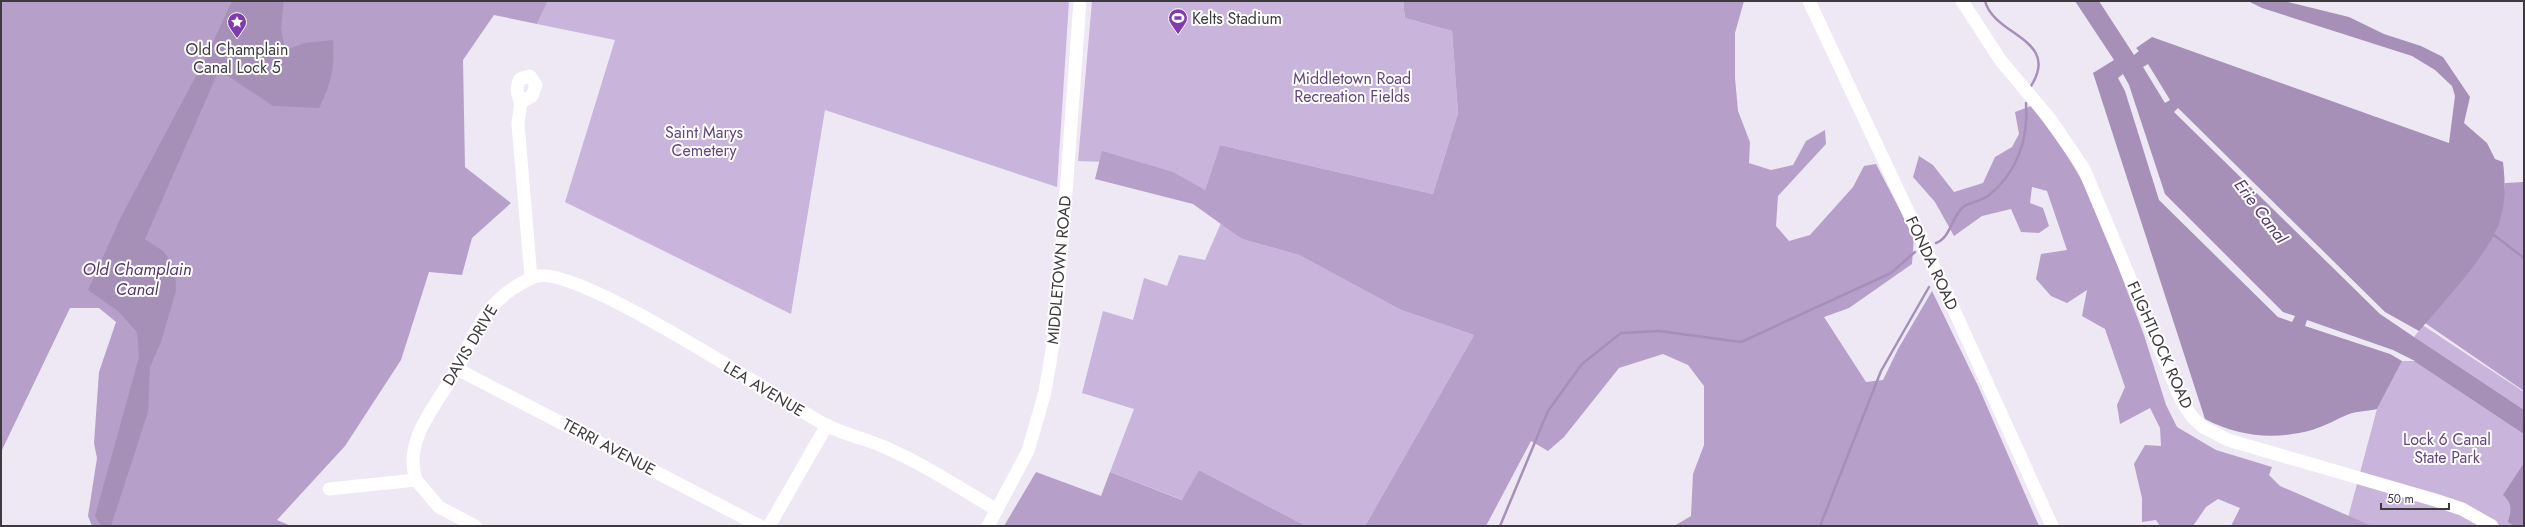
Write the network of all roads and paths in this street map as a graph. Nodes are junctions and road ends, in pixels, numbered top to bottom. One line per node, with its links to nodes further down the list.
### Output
1 (1080, 1): 10 (street, MIDDLETOWN ROAD)
2 (1809, 1): 15 (street, FONDA ROAD)
3 (1962, 1): 16 (street, FLIGHTLOCK ROAD)
4 (521, 102): 5 (street)
5 (531, 278): 6 (street, DAVIS DRIVE); 7 (street, LEA AVENUE)
6 (457, 369): 8 (street, DAVIS DRIVE); 12 (street, TERRI AVENUE)
7 (827, 425): 10 (street, LEA AVENUE); 13 (street)
8 (416, 480): 9 (street); 11 (street)
9 (329, 489)
10 (997, 510): 14 (street, MIDDLETOWN ROAD)
11 (475, 526)
12 (760, 526)
13 (769, 526)
14 (988, 526)
15 (2052, 526)
16 (2492, 526)

